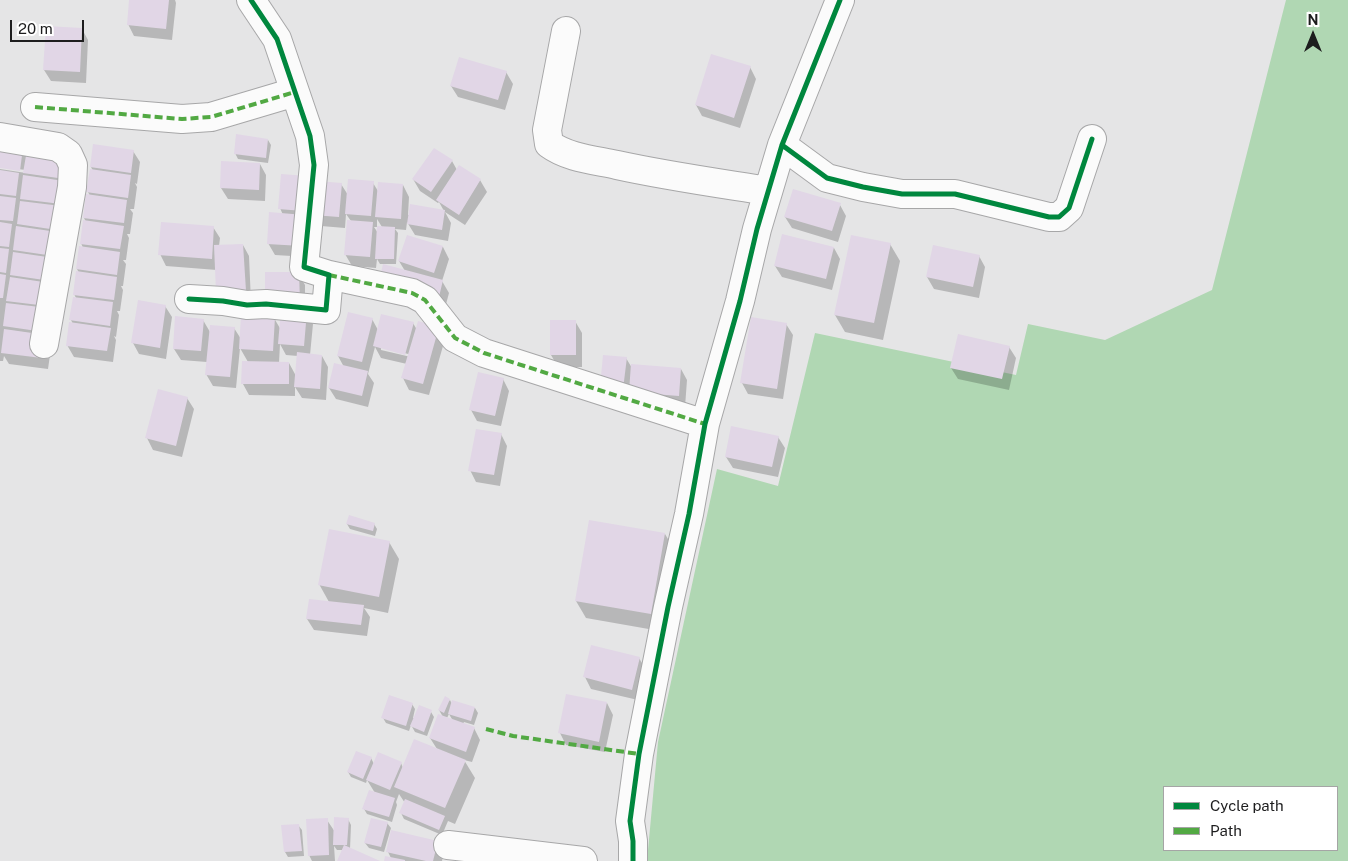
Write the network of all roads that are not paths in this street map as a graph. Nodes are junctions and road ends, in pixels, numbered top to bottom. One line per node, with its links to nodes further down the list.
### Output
1 (251, 0): 4 (street)
2 (840, 0): 8 (street)
3 (566, 31): 9 (street)
4 (295, 92): 5 (street); 10 (street)
5 (34, 108)
6 (0, 138): 12 (street)
7 (1092, 138): 8 (street)
8 (782, 146): 9 (street)
9 (768, 191): 13 (street)
10 (328, 275): 11 (street); 13 (street)
11 (189, 299)
12 (44, 344)
13 (705, 424): 16 (street)
14 (448, 845): 15 (street)
15 (583, 861)
16 (633, 861)

